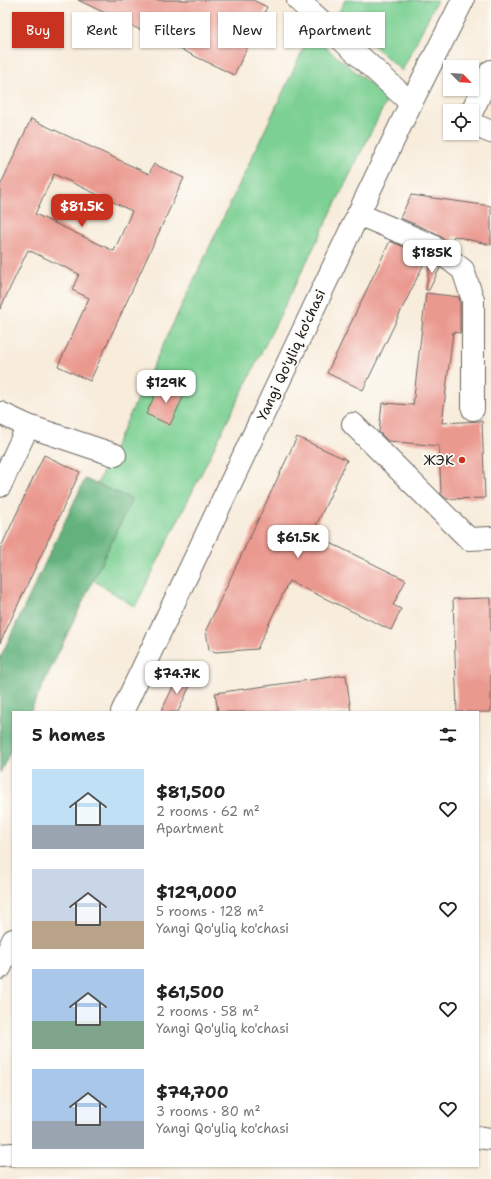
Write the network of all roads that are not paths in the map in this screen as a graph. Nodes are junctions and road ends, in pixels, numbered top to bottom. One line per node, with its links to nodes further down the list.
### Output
1 (298, 0): 4 (street)
2 (463, 0): 4 (street, Yangi Qo'yliq ko'chasi)
3 (491, 71): 5 (street)
4 (411, 103): 8 (street, Yangi Qo'yliq ko'chasi)
5 (475, 104)
6 (479, 127): 7 (street)
7 (491, 132)
8 (358, 214): 9 (street); 16 (street, Yangi Qo'yliq ko'chasi)
9 (472, 409)
10 (0, 413): 12 (street)
11 (353, 424): 15 (street)
12 (28, 426): 13 (street); 14 (street)
13 (115, 455)
14 (0, 486)
15 (491, 538)
16 (122, 711)
17 (12, 942): 18 (street)
18 (0, 968)
19 (479, 1137): 20 (street)
20 (491, 1139)
21 (12, 1154): 22 (street)
22 (0, 1155)

